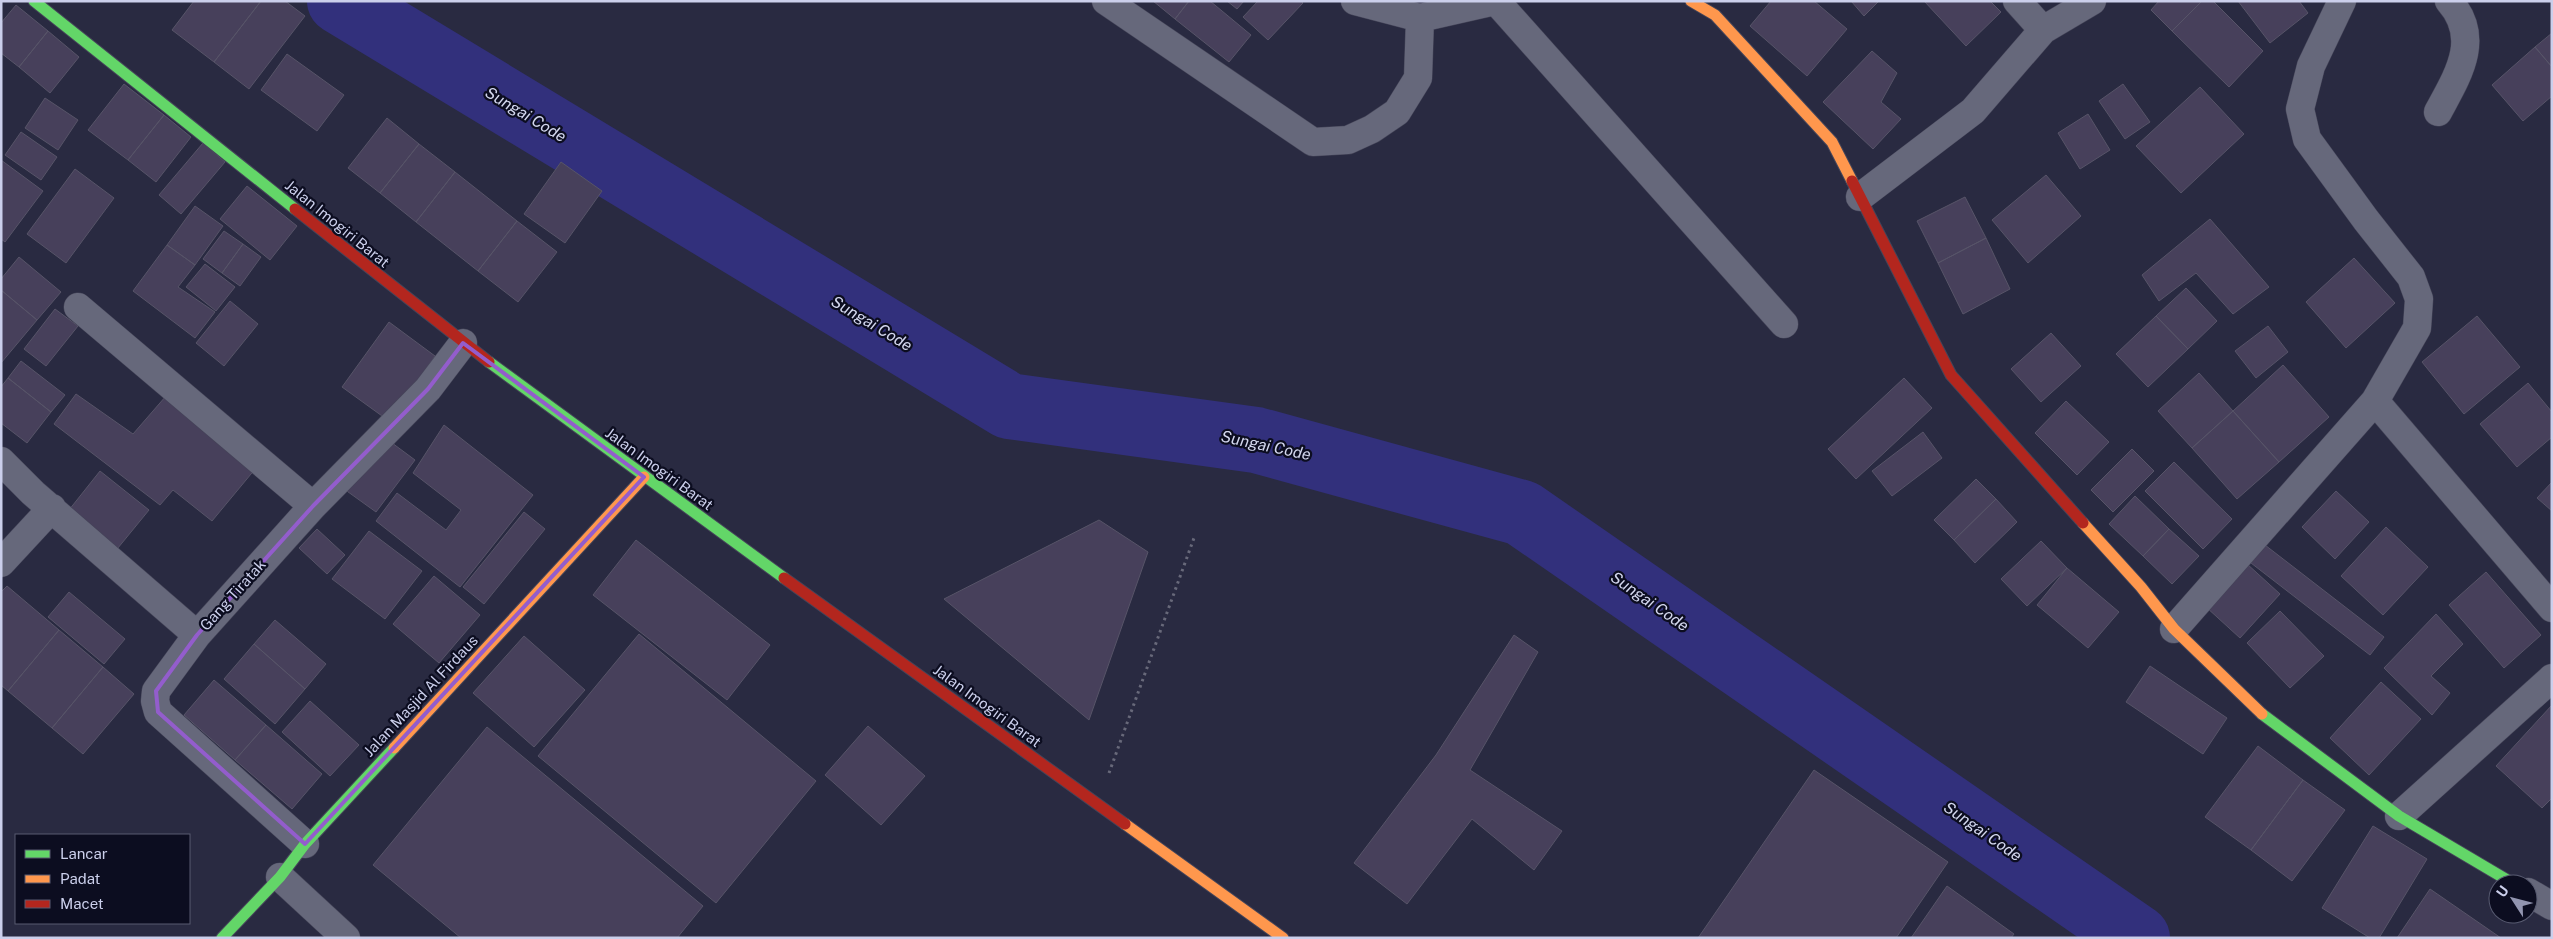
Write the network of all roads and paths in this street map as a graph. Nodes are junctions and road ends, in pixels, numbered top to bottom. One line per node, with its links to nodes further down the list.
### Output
1 (34, 1): 16 (street, Jalan Imogiri Barat)
2 (1106, 1): 10 (street)
3 (1355, 1): 10 (street)
4 (1495, 1): 10 (street); 15 (street)
5 (1691, 1): 13 (street)
6 (2017, 1): 11 (street)
7 (2092, 1): 11 (street)
8 (2342, 1): 17 (street)
9 (2449, 1): 12 (street)
10 (1420, 18)
11 (2043, 30): 13 (street)
12 (2438, 112)
13 (1860, 197): 25 (street)
14 (78, 308): 20 (street)
15 (1784, 324)
16 (463, 343): 19 (street, Jalan Imogiri Barat); 20 (street, Gang Tiratak)
17 (2375, 401): 24 (street); 25 (street)
18 (1, 461): 21 (street)
19 (644, 477): 28 (street, Jalan Imogiri Barat); 30 (street, Jalan Masjid Al Firdaus)
20 (313, 506): 26 (street, Gang Tiratak)
21 (52, 508): 23 (street); 26 (street)
22 (1194, 538): 28 (path)
23 (1, 563)
24 (2547, 591)
25 (2174, 629): 29 (street)
26 (197, 635): 30 (street, Gang Tiratak)
27 (2552, 678): 29 (street)
28 (1098, 804): 37 (street, Jalan Imogiri Barat)
29 (2399, 816): 31 (street)
30 (305, 844): 32 (street, Jalan Masjid Al Firdaus)
31 (2497, 874)
32 (280, 876): 35 (street, Jalan Masjid Al Firdaus); 36 (street)
33 (2538, 898): 34 (street)
34 (2552, 906)
35 (222, 938)
36 (346, 938)
37 (1283, 938)

